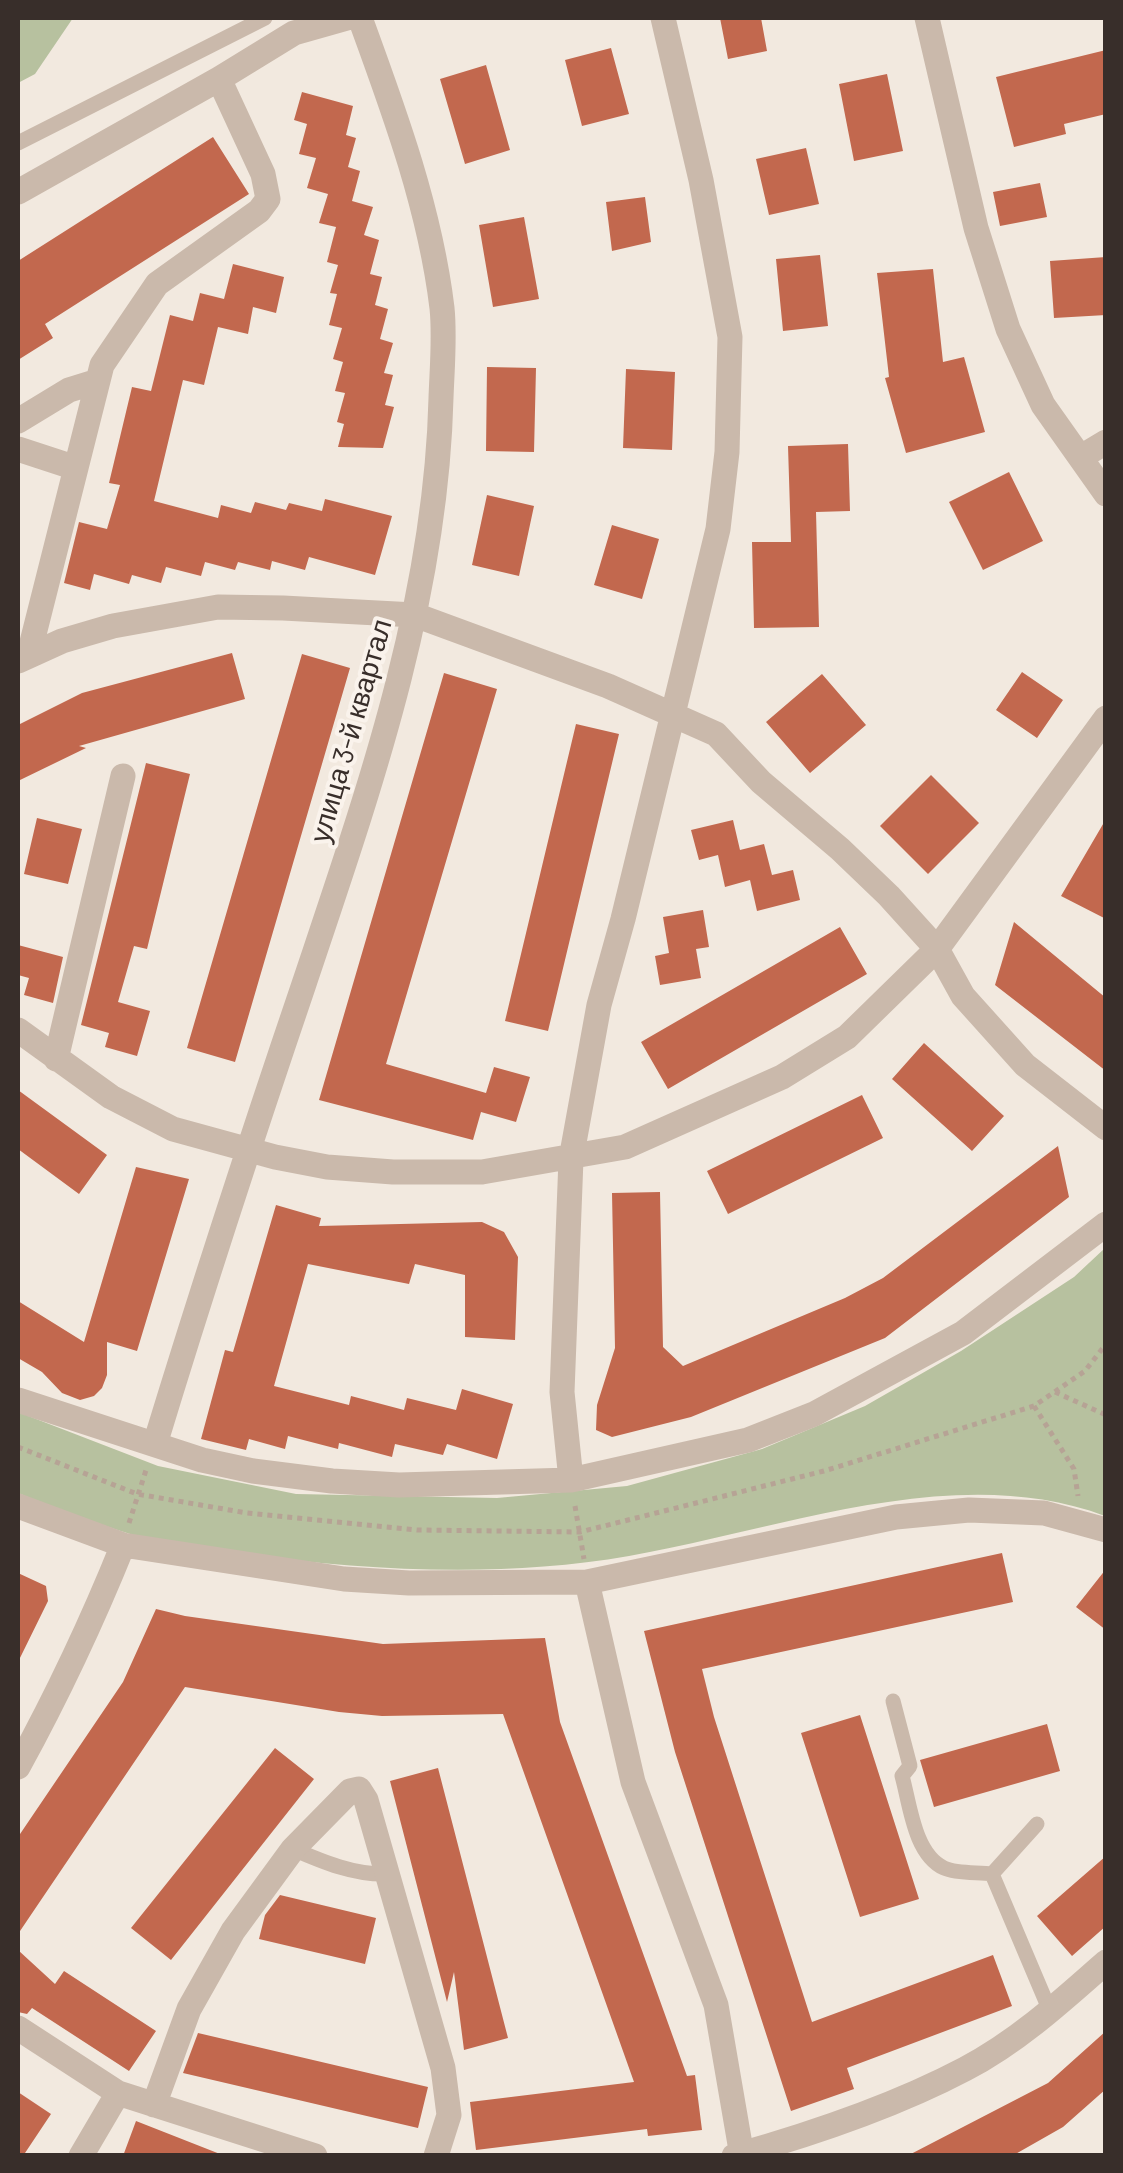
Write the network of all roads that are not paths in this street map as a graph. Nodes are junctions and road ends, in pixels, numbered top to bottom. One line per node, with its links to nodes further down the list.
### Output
1 (265, 18): 7 (lane)
2 (347, 18): 6 (street)
3 (360, 18): 16 (street, улица 3-й квартал)
4 (663, 18): 18 (street)
5 (927, 18): 13 (street)
6 (218, 79): 8 (street); 9 (street)
7 (18, 144)
8 (18, 192)
9 (98, 381): 10 (street); 14 (street)
10 (18, 421)
11 (1106, 442): 13 (street)
12 (18, 449): 14 (street)
13 (1081, 457): 15 (street)
14 (76, 468): 17 (street)
15 (1106, 494)
16 (415, 615): 17 (street); 18 (street); 25 (street, улица 3-й квартал)
17 (23, 658)
18 (672, 714): 21 (street); 26 (street)
19 (1106, 718): 21 (street)
20 (123, 776): 23 (street)
21 (937, 949): 24 (street); 26 (street)
22 (18, 1030): 23 (street)
23 (56, 1059): 25 (street)
24 (1106, 1128)
25 (248, 1150): 26 (street); 29 (street, улица 3-й квартал)
26 (571, 1159): 30 (street)
27 (1106, 1224): 30 (street)
28 (18, 1400): 29 (street)
29 (156, 1444): 30 (street)
30 (571, 1480)
31 (18, 1506): 33 (street)
32 (1094, 1526): 34 (street)
33 (123, 1545): 34 (street); 36 (street)
34 (588, 1582): 46 (street)
35 (893, 1701): 40 (lane)
36 (18, 1766)
37 (1037, 1824): 40 (lane)
38 (292, 1848): 39 (lane); 39 (street); 45 (street)
39 (387, 1874): 49 (street)
40 (992, 1874): 42 (lane)
41 (1106, 1962): 42 (street)
42 (1050, 2012): 46 (street)
43 (18, 2028): 44 (street)
44 (118, 2093): 45 (street); 47 (street)
45 (154, 2105): 48 (street)
46 (739, 2155)
47 (81, 2156)
48 (315, 2156)
49 (436, 2156)

